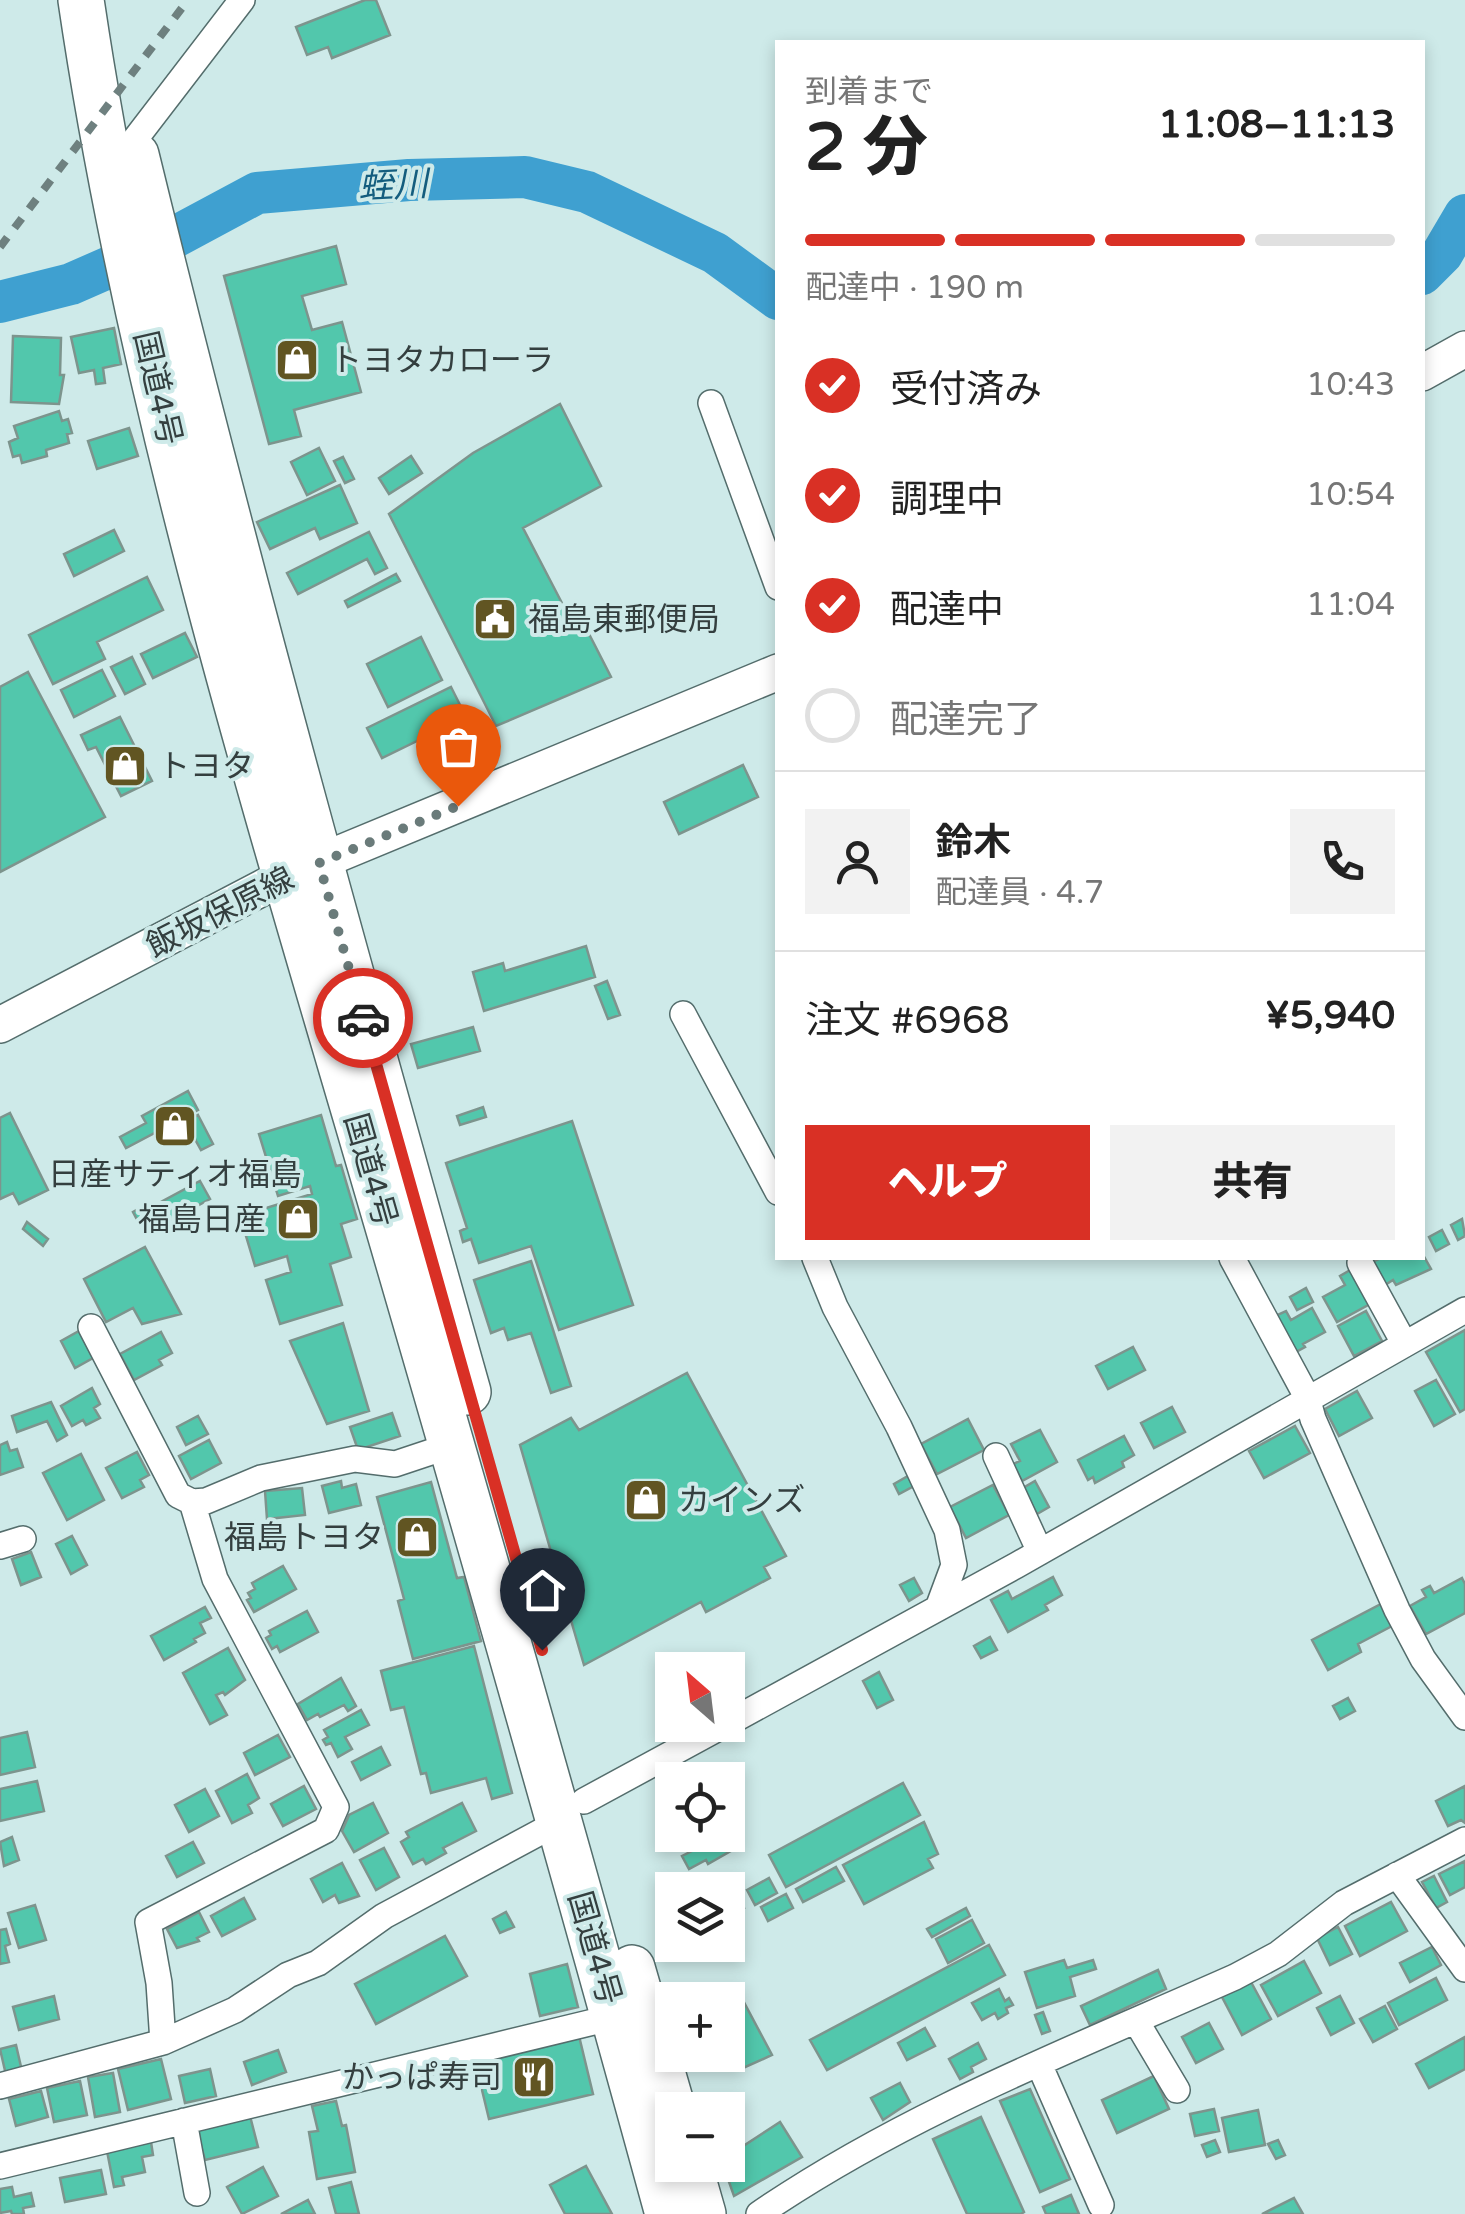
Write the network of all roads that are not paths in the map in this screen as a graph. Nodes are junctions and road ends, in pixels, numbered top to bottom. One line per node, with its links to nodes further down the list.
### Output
1 (82, 0): 5 (highway, 国道4号)
2 (110, 0): 4 (highway, 国道4号)
3 (242, 0): 4 (street)
4 (133, 142): 5 (highway, 国道4号)
5 (137, 225): 11 (highway, 国道4号)
6 (1465, 349): 7 (main road)
7 (1425, 371)
8 (710, 403): 9 (street)
9 (775, 578)
10 (775, 673): 11 (main road, 飯坂保原線)
11 (302, 870): 13 (main road, 飯坂保原線); 22 (highway, 国道4号); 30 (highway, 国道4号)
12 (682, 1014): 14 (street)
13 (0, 1026)
14 (775, 1186)
15 (817, 1260): 26 (street)
16 (1233, 1260): 21 (street)
17 (1360, 1263): 20 (street)
18 (1465, 1310): 20 (street)
19 (91, 1328): 24 (street)
20 (1404, 1343): 21 (street)
21 (1307, 1397): 25 (street); 28 (street)
22 (452, 1445): 24 (street); 30 (highway, 国道4号)
23 (996, 1456): 25 (street)
24 (192, 1502): 36 (street)
25 (1040, 1552): 26 (street)
26 (938, 1608): 27 (street)
27 (745, 1714)
28 (1465, 1717)
29 (694, 1742): 30 (street)
30 (572, 1811): 34 (highway, 国道4号); 36 (street); 40 (highway, 国道4号)
31 (1465, 1840): 32 (street)
32 (1397, 1874): 33 (street); 35 (street)
33 (1465, 1969)
34 (614, 2017): 41 (street); 46 (highway, 国道4号)
35 (1136, 2021): 37 (street); 39 (street)
36 (163, 2042): 38 (street)
37 (1040, 2064): 45 (street); 48 (street)
38 (0, 2086)
39 (1177, 2090)
40 (668, 2092)
41 (184, 2121): 42 (street); 44 (street)
42 (0, 2166)
43 (694, 2182): 47 (highway)
44 (197, 2193)
45 (1101, 2205)
46 (668, 2214)
47 (704, 2214)
48 (759, 2214)

